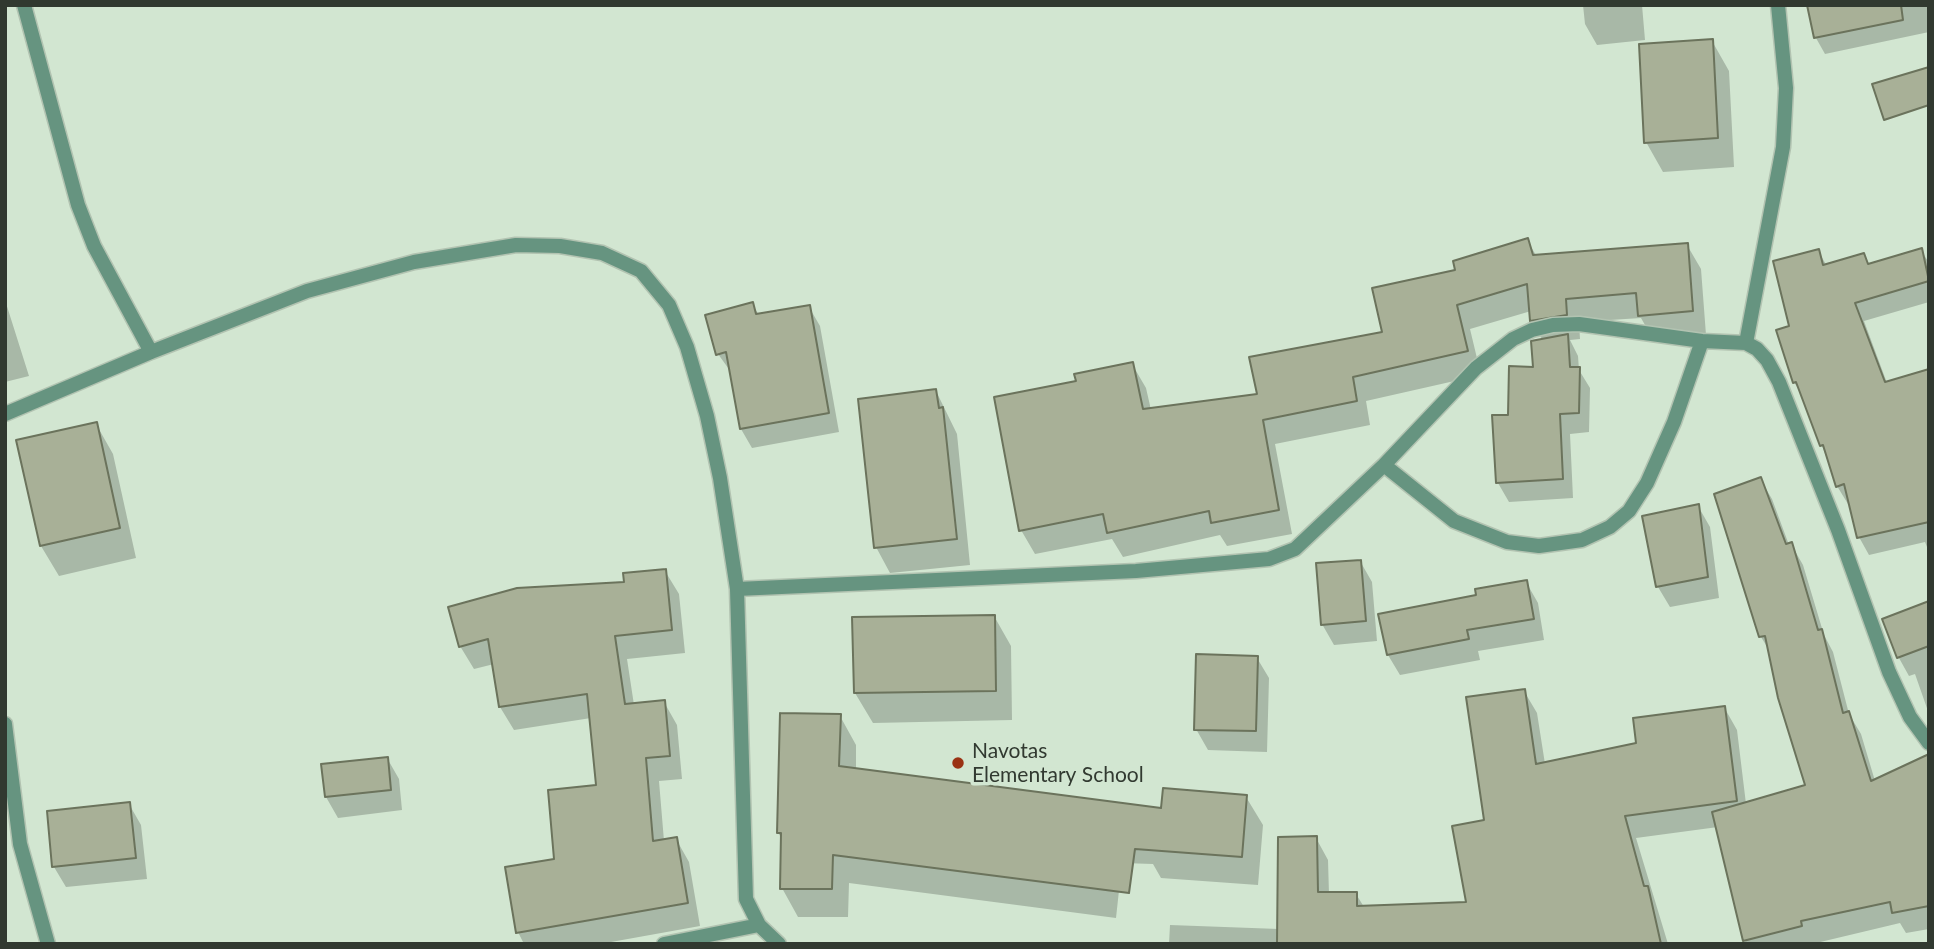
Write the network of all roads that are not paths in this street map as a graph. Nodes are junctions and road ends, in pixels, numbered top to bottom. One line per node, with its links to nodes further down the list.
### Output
1 (24, 5): 5 (street)
2 (1779, 5): 4 (street)
3 (1702, 341): 4 (street); 7 (street); 7 (street)
4 (1746, 343): 10 (street)
5 (151, 352): 6 (street); 8 (street)
6 (5, 414)
7 (1384, 465): 8 (street)
8 (737, 589): 11 (street)
9 (5, 724): 12 (street)
10 (1929, 744)
11 (759, 925): 13 (street); 14 (street)
12 (48, 944)
13 (664, 944)
14 (779, 944)

